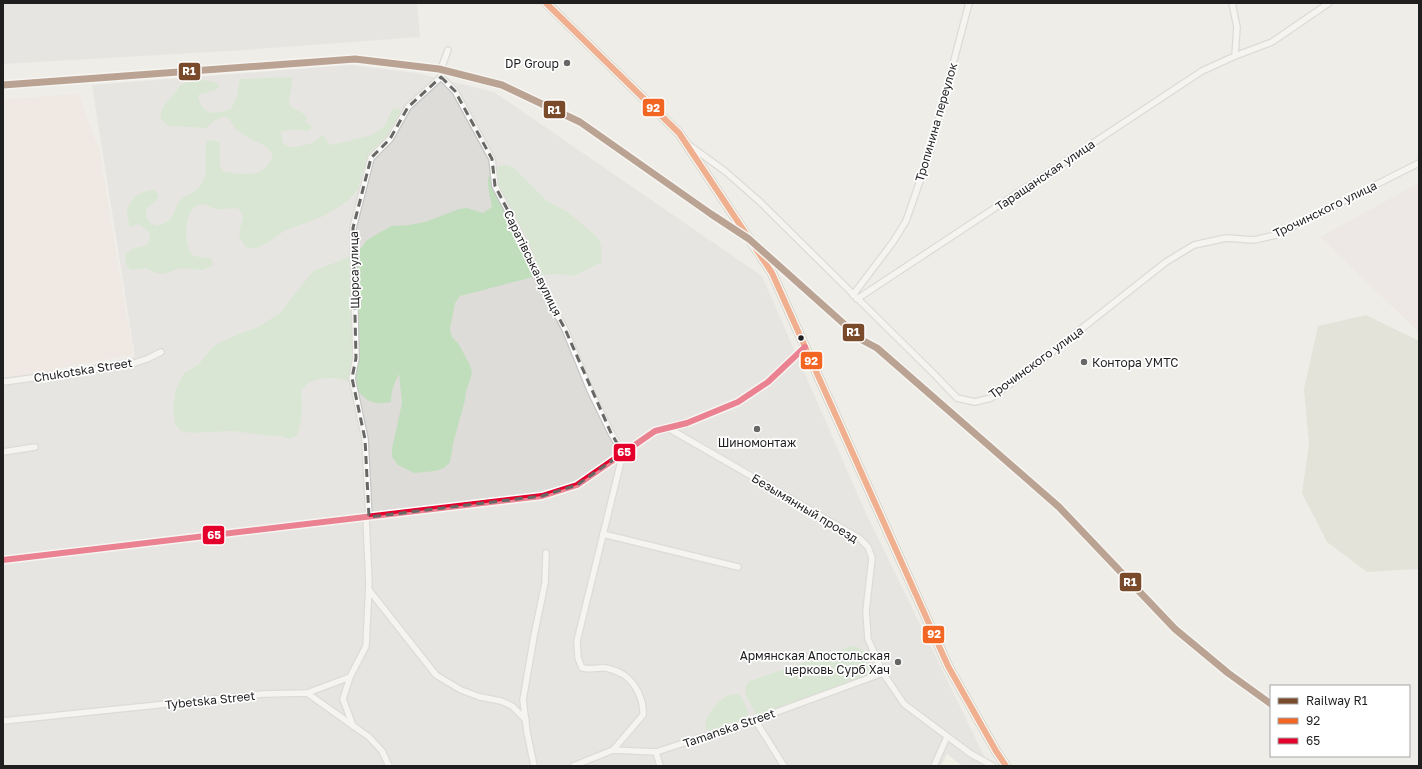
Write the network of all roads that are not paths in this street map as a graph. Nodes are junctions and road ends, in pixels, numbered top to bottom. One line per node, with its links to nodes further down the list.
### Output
1 (546, 3): 8 (main road)
2 (969, 3): 10 (street, Тропинина переулок)
3 (1232, 3): 6 (street)
4 (1329, 3): 6 (street, Таращанская улица)
5 (448, 50): 7 (street)
6 (1235, 56): 10 (street, Таращанская улица)
7 (440, 77): 17 (street, Саратівська вулиця); 18 (street, Щорса улица)
8 (686, 143): 10 (street, Трочинского улица); 11 (main road)
9 (1419, 163): 10 (street, Трочинского улица)
10 (855, 297)
11 (805, 347): 14 (street); 41 (main road)
12 (161, 352): 13 (street, Chukotska Street)
13 (3, 382)
14 (668, 428): 17 (street); 24 (street, Безымянный проезд)
15 (35, 447): 16 (street)
16 (3, 452)
17 (623, 452): 18 (street); 19 (street)
18 (368, 517): 21 (street); 23 (street, Щорса улица)
19 (603, 534): 22 (street); 32 (street)
20 (546, 552): 29 (street)
21 (3, 560)
22 (738, 567)
23 (368, 590): 25 (street, Щорса улица); 29 (street)
24 (883, 673): 27 (street, Tamanska Street); 31 (street, Безымянный проезд)
25 (350, 677): 26 (street, Tybetska Street); 30 (street, Щорса улица)
26 (307, 693): 28 (street, Tybetska Street); 30 (street)
27 (755, 720): 33 (street, Tamanska Street); 38 (street)
28 (3, 721)
29 (526, 721): 35 (street)
30 (353, 726): 34 (street)
31 (947, 736): 39 (street); 40 (street, Безымянный проезд)
32 (612, 750): 33 (street, Tamanska Street); 36 (street, Tamanska Street)
33 (656, 752): 37 (street)
34 (389, 766)
35 (534, 766)
36 (573, 766)
37 (660, 766)
38 (784, 766)
39 (934, 766)
40 (993, 766)
41 (1006, 766)

